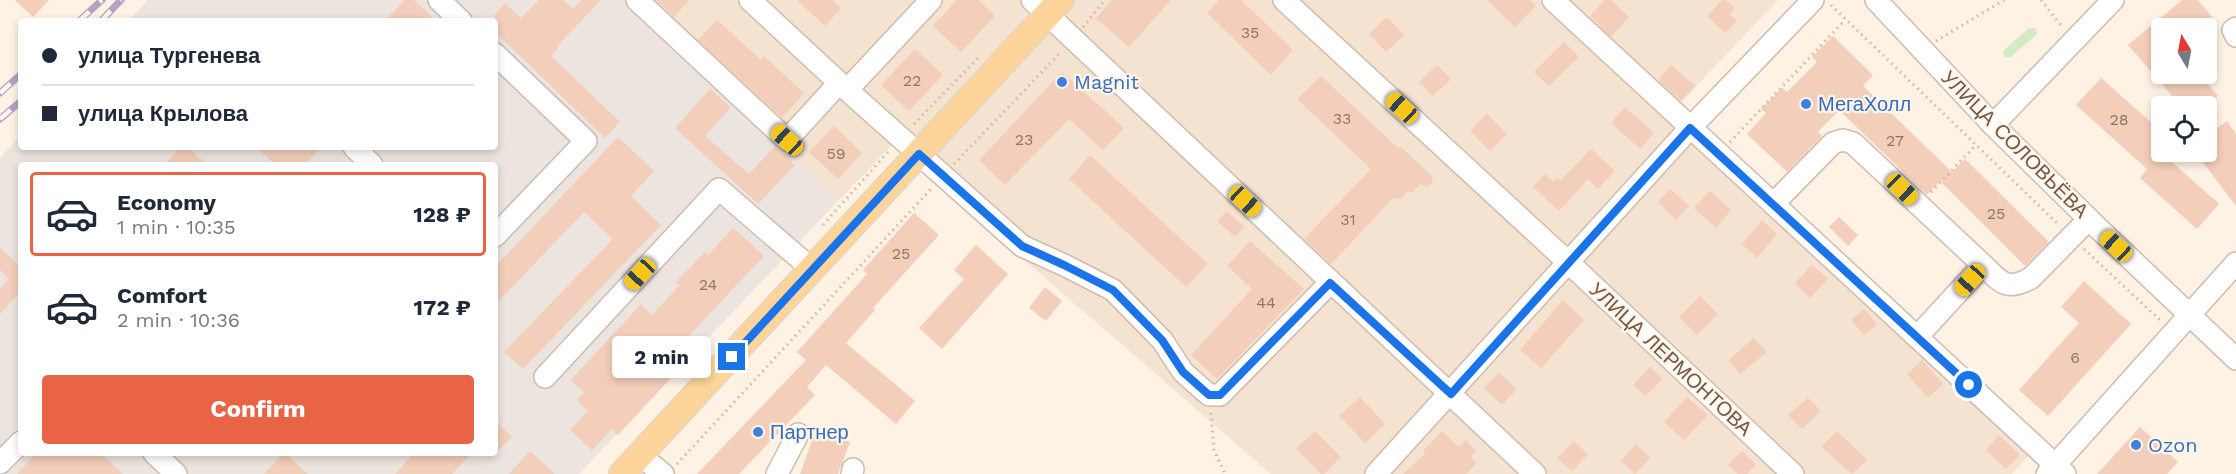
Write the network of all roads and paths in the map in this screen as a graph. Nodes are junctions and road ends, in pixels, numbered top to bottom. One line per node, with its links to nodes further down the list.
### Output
1 (440, 0): 14 (street)
2 (637, 0): 23 (street)
3 (750, 0): 23 (street)
4 (931, 0): 23 (street)
5 (1106, 0): 18 (path)
6 (1284, 0): 37 (street, УЛИЦА ЛЕРМОНТОВА)
7 (1552, 0): 25 (street)
8 (1876, 0): 24 (street, УЛИЦА СОЛОВЬЁВА)
9 (2004, 0): 20 (path)
10 (2041, 0): 19 (path)
11 (2113, 0): 19 (street)
12 (1821, 2): 15 (path); 25 (street)
13 (1047, 5): 18 (street); 26 (main road)
14 (458, 18)
15 (1846, 20): 27 (path); 29 (path)
16 (2236, 28): 17 (street)
17 (2236, 36)
18 (1073, 39): 31 (path); 41 (street)
19 (2073, 41): 24 (street)
20 (1932, 43)
21 (984, 51): 26 (path)
22 (498, 57): 35 (street)
23 (843, 87): 26 (street)
24 (1993, 125): 34 (street, УЛИЦА СОЛОВЬЁВА)
25 (1690, 128): 29 (street); 37 (street)
26 (910, 146): 31 (street); 40 (main road)
27 (1976, 146): 33 (path); 36 (path)
28 (357, 150): 30 (street)
29 (1718, 154): 32 (street)
30 (369, 162)
31 (943, 176): 48 (street); 54 (path)
32 (1773, 204): 33 (street); 44 (street)
33 (1919, 205): 39 (street)
34 (2089, 219): 36 (street); 42 (street, УЛИЦА СОЛОВЬЁВА)
35 (498, 233)
36 (2072, 237): 39 (street); 43 (path)
37 (1569, 263): 47 (street); 62 (street, УЛИЦА ЛЕРМОНТОВА)
38 (2236, 263): 42 (street)
39 (1983, 265): 44 (street)
40 (813, 270): 46 (street); 51 (main road)
41 (1330, 283): 47 (street); 48 (street)
42 (2190, 315): 43 (street); 45 (street, УЛИЦА СОЛОВЬЁВА)
43 (2174, 334): 55 (street)
44 (1917, 337): 55 (street)
45 (2236, 359)
46 (545, 377)
47 (1451, 394): 60 (street); 61 (street)
48 (1209, 395): 59 (path)
49 (798, 434): 58 (street)
50 (18, 444): 53 (street)
51 (640, 455): 54 (street); 57 (main road)
52 (157, 456): 56 (street)
53 (0, 463)
54 (669, 470)
55 (2056, 471)
56 (176, 474)
57 (622, 474)
58 (777, 474)
59 (1225, 474)
60 (1376, 474)
61 (1535, 474)
62 (1793, 474)

